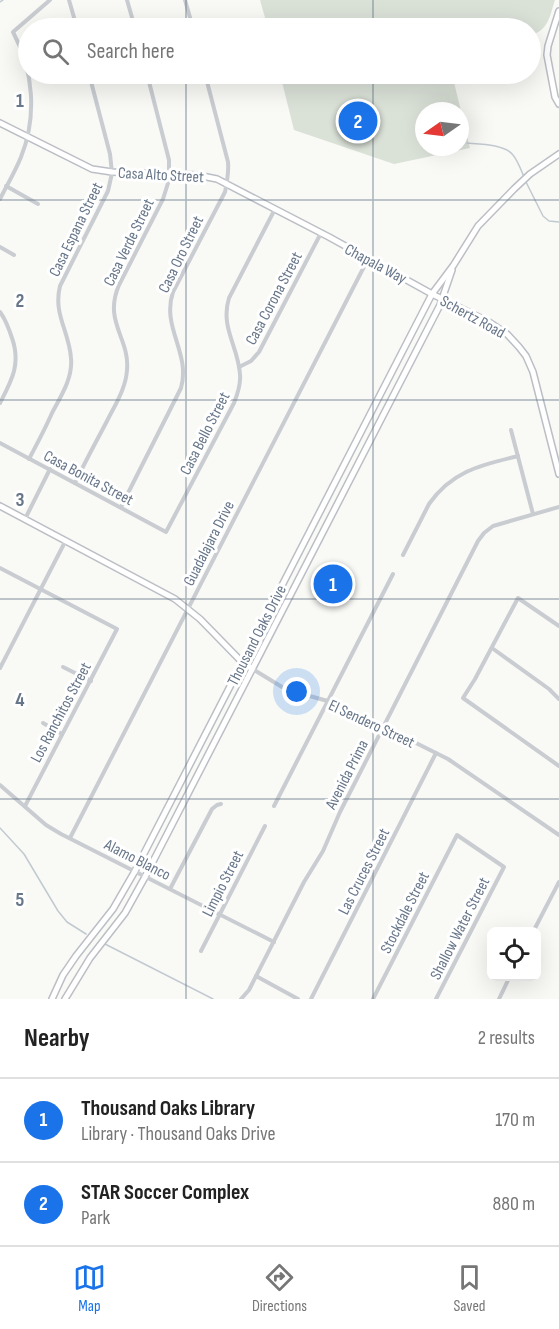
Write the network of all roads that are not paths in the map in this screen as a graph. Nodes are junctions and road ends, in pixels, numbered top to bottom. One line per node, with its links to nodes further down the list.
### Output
1 (50, 0): 6 (street)
2 (69, 0): 7 (street)
3 (128, 0): 8 (street)
4 (185, 0): 9 (street)
5 (559, 11): 16 (main road)
6 (29, 18)
7 (74, 18)
8 (132, 18)
9 (190, 18)
10 (18, 28): 11 (street)
11 (18, 44)
12 (30, 84): 18 (street)
13 (92, 84): 20 (street, Casa Espana Street)
14 (150, 84): 21 (street, Casa Verde Street)
15 (208, 84): 22 (street, Casa Oro Street)
16 (559, 104)
17 (0, 123): 18 (main road, Casa Alto Street)
18 (27, 136): 20 (main road, Casa Alto Street); 23 (street)
19 (559, 154): 31 (main road, Thousand Oaks Drive)
20 (112, 172): 21 (main road, Casa Alto Street); 40 (street, Casa Espana Street)
21 (170, 174): 22 (main road, Casa Alto Street); 43 (street, Casa Verde Street)
22 (227, 184): 26 (main road, Casa Alto Street); 45 (street, Casa Oro Street)
23 (6, 186): 24 (street); 25 (street)
24 (0, 199)
25 (38, 204)
26 (275, 209): 27 (main road, Casa Alto Street); 35 (street, Casa Bello Street)
27 (321, 233): 30 (main road, Chapala Way); 35 (street, Casa Corona Street)
28 (0, 247): 29 (street)
29 (14, 255)
30 (368, 259): 32 (main road, Chapala Way); 55 (street, Guadalajara Drive)
31 (453, 266): 32 (main road, Thousand Oaks Drive); 33 (main road, Thousand Oaks Drive)
32 (432, 294): 33 (main road, Schertz Road); 58 (main road, Thousand Oaks Drive)
33 (442, 299): 42 (main road, Schertz Road); 61 (main road, Thousand Oaks Drive)
34 (0, 312): 36 (street)
35 (239, 367): 49 (street, Casa Bello Street)
36 (0, 403)
37 (511, 430): 39 (street)
38 (0, 443): 40 (street, Casa Bonita Street)
39 (518, 456): 47 (street); 51 (street)
40 (29, 459): 41 (street, Casa Bonita Street)
41 (50, 469): 43 (street, Casa Bonita Street); 48 (street)
42 (559, 474)
43 (75, 483): 45 (street, Casa Bonita Street)
44 (0, 506): 48 (main road, El Sendero Street)
45 (121, 507): 49 (street, Casa Bonita Street)
46 (559, 507): 47 (street, Avenida Prima)
47 (533, 514): 66 (street, Avenida Prima)
48 (25, 519): 50 (main road, El Sendero Street)
49 (166, 532)
50 (66, 540): 54 (street); 55 (main road, El Sendero Street)
51 (403, 555)
52 (0, 568): 54 (street)
53 (393, 574): 64 (street)
54 (40, 590): 60 (street); 62 (street, Los Ranchitos Street)
55 (188, 609): 58 (main road, El Sendero Street); 77 (street, Guadalajara Drive)
56 (559, 626): 57 (street)
57 (492, 648): 63 (street); 69 (street)
58 (242, 662): 61 (main road, El Sendero Street); 78 (main road, Thousand Oaks Drive)
59 (63, 666): 62 (street)
60 (0, 668)
61 (251, 668): 64 (street, El Sendero Street); 79 (main road, Thousand Oaks Drive)
62 (91, 681): 67 (street, Los Ranchitos Street)
63 (559, 699)
64 (328, 701): 66 (street, El Sendero Street); 73 (street)
65 (43, 723): 67 (street)
66 (384, 727): 68 (street, El Sendero Street); 84 (street, Avenida Prima)
67 (62, 734): 72 (street, Los Ranchitos Street)
68 (436, 753): 76 (street, El Sendero Street); 92 (street, Las Cruces Street)
69 (559, 766)
70 (0, 785): 72 (street, Alamo Blanco)
71 (221, 804): 81 (street)
72 (25, 806): 77 (street, Alamo Blanco)
73 (274, 806)
74 (265, 825): 82 (street, Limpio Street)
75 (457, 835): 93 (street, Stockdale Street); 94 (street, Shallow Water Street)
76 (559, 835)
77 (70, 838): 78 (street, Alamo Blanco)
78 (135, 871): 79 (street, Alamo Blanco); 88 (main road, Thousand Oaks Drive)
79 (145, 877): 81 (street, Alamo Blanco); 89 (main road, Thousand Oaks Drive)
80 (559, 882): 83 (street)
81 (170, 889): 82 (street, Alamo Blanco)
82 (219, 915): 84 (street, Alamo Blanco); 85 (street, Limpio Street)
83 (536, 927)
84 (273, 942): 86 (street, Avenida Prima)
85 (201, 951)
86 (256, 976): 90 (street, Avenida Prima); 91 (street)
87 (508, 981): 95 (street)
88 (52, 999)
89 (64, 999)
90 (241, 999)
91 (298, 999)
92 (311, 999)
93 (373, 999)
94 (436, 999)
95 (499, 999)

